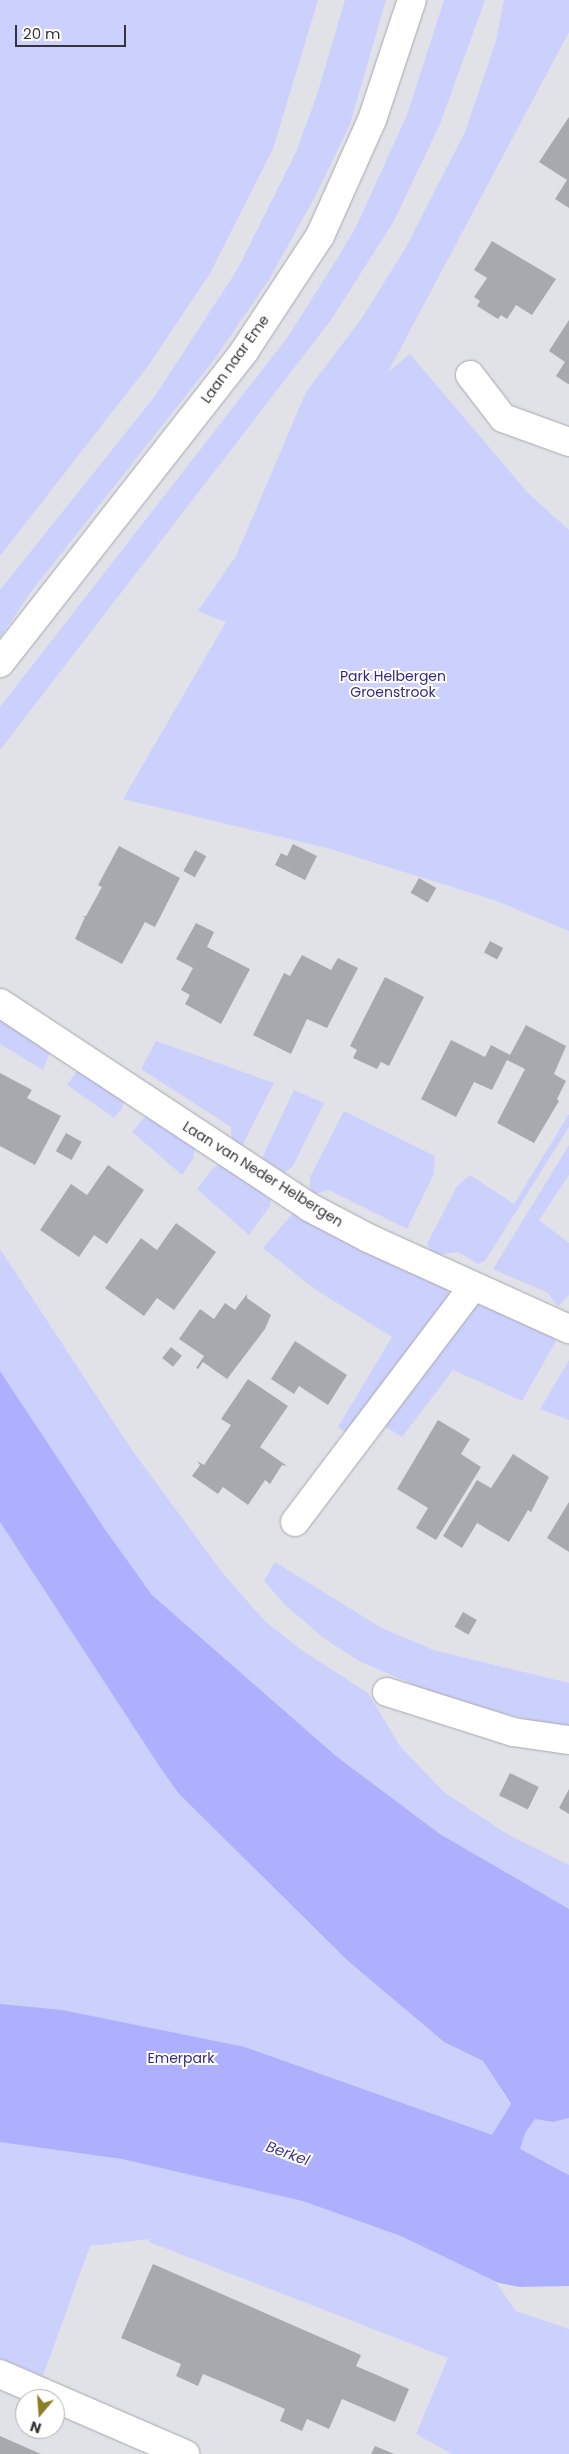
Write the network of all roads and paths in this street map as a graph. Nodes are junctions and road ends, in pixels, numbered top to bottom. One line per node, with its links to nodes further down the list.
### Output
1 (408, 6): 4 (street, Laan naar Eme)
2 (470, 375): 3 (street)
3 (569, 442)
4 (0, 663)
5 (0, 1003): 6 (street, Laan van Neder Helbergen)
6 (473, 1287): 7 (street, Laan van Neder Helbergen); 8 (street)
7 (569, 1329)
8 (295, 1522)
9 (387, 1692): 10 (street)
10 (569, 1740)
11 (0, 2374): 12 (street)
12 (185, 2454)

